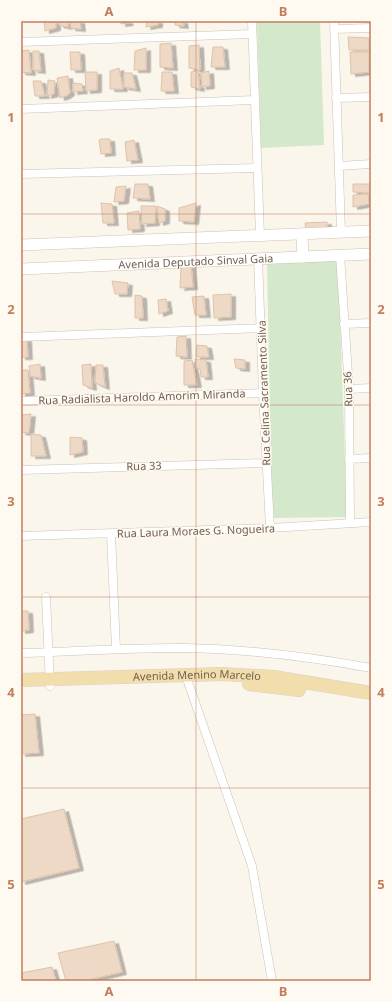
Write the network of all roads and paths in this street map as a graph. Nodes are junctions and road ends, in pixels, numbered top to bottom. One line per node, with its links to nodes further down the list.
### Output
1 (252, 21): 4 (street)
2 (334, 25): 3 (street); 7 (street)
3 (371, 28)
4 (252, 34): 5 (street); 8 (street)
5 (21, 42)
6 (371, 97): 7 (street)
7 (336, 98): 11 (street)
8 (254, 100): 9 (street); 12 (street)
9 (21, 109)
10 (371, 164): 11 (street)
11 (339, 166): 15 (street)
12 (257, 168): 13 (street); 16 (street)
13 (21, 174)
14 (371, 231): 15 (street, Avenida Deputado Sinval Gaia)
15 (341, 232): 17 (street, Avenida Deputado Sinval Gaia)
16 (260, 235): 17 (street, Avenida Deputado Sinval Gaia); 18 (street, Avenida Deputado Sinval Gaia)
17 (302, 235): 21 (street)
18 (21, 246)
19 (371, 254): 20 (street, Avenida Deputado Sinval Gaia)
20 (340, 255): 21 (street, Avenida Deputado Sinval Gaia); 25 (street, Rua 36)
21 (303, 256): 22 (street, Avenida Deputado Sinval Gaia)
22 (258, 258): 23 (street, Avenida Deputado Sinval Gaia); 26 (street, Rua Celina Sacramento Silva)
23 (21, 269)
24 (371, 323): 25 (street)
25 (344, 324): 28 (street, Rua 36)
26 (261, 328): 27 (street); 30 (street, Rua Celina Sacramento Silva)
27 (21, 336)
28 (349, 388): 29 (street); 33 (street, Rua 36)
29 (371, 388)
30 (263, 393): 31 (street, Rua Radialista Haroldo Amorim Miranda); 34 (street, Rua Celina Sacramento Silva)
31 (21, 401)
32 (371, 458): 33 (street)
33 (349, 459): 37 (street, Rua 36)
34 (266, 463): 35 (street, Rua 33); 38 (street, Rua Celina Sacramento Silva)
35 (21, 470)
36 (371, 522): 37 (street, Rua Laura Moraes G. Nogueira)
37 (350, 523): 38 (street, Rua Laura Moraes G. Nogueira)
38 (270, 528): 39 (street, Rua Laura Moraes G. Nogueira)
39 (111, 534): 40 (street, Rua Laura Moraes G. Nogueira); 42 (street)
40 (21, 536)
41 (46, 597): 43 (street)
42 (116, 649): 43 (street); 45 (street)
43 (47, 651): 44 (street); 47 (street)
44 (21, 653)
45 (371, 668)
46 (21, 680): 47 (main road, Avenida Menino Marcelo)
47 (50, 682): 48 (main road, Avenida Menino Marcelo); 49 (main road, Avenida Menino Marcelo); 50 (main road, Avenida Menino Marcelo)
48 (188, 682): 51 (main road, Avenida Menino Marcelo); 52 (street)
49 (21, 687)
50 (371, 693)
51 (371, 701)
52 (272, 981)

